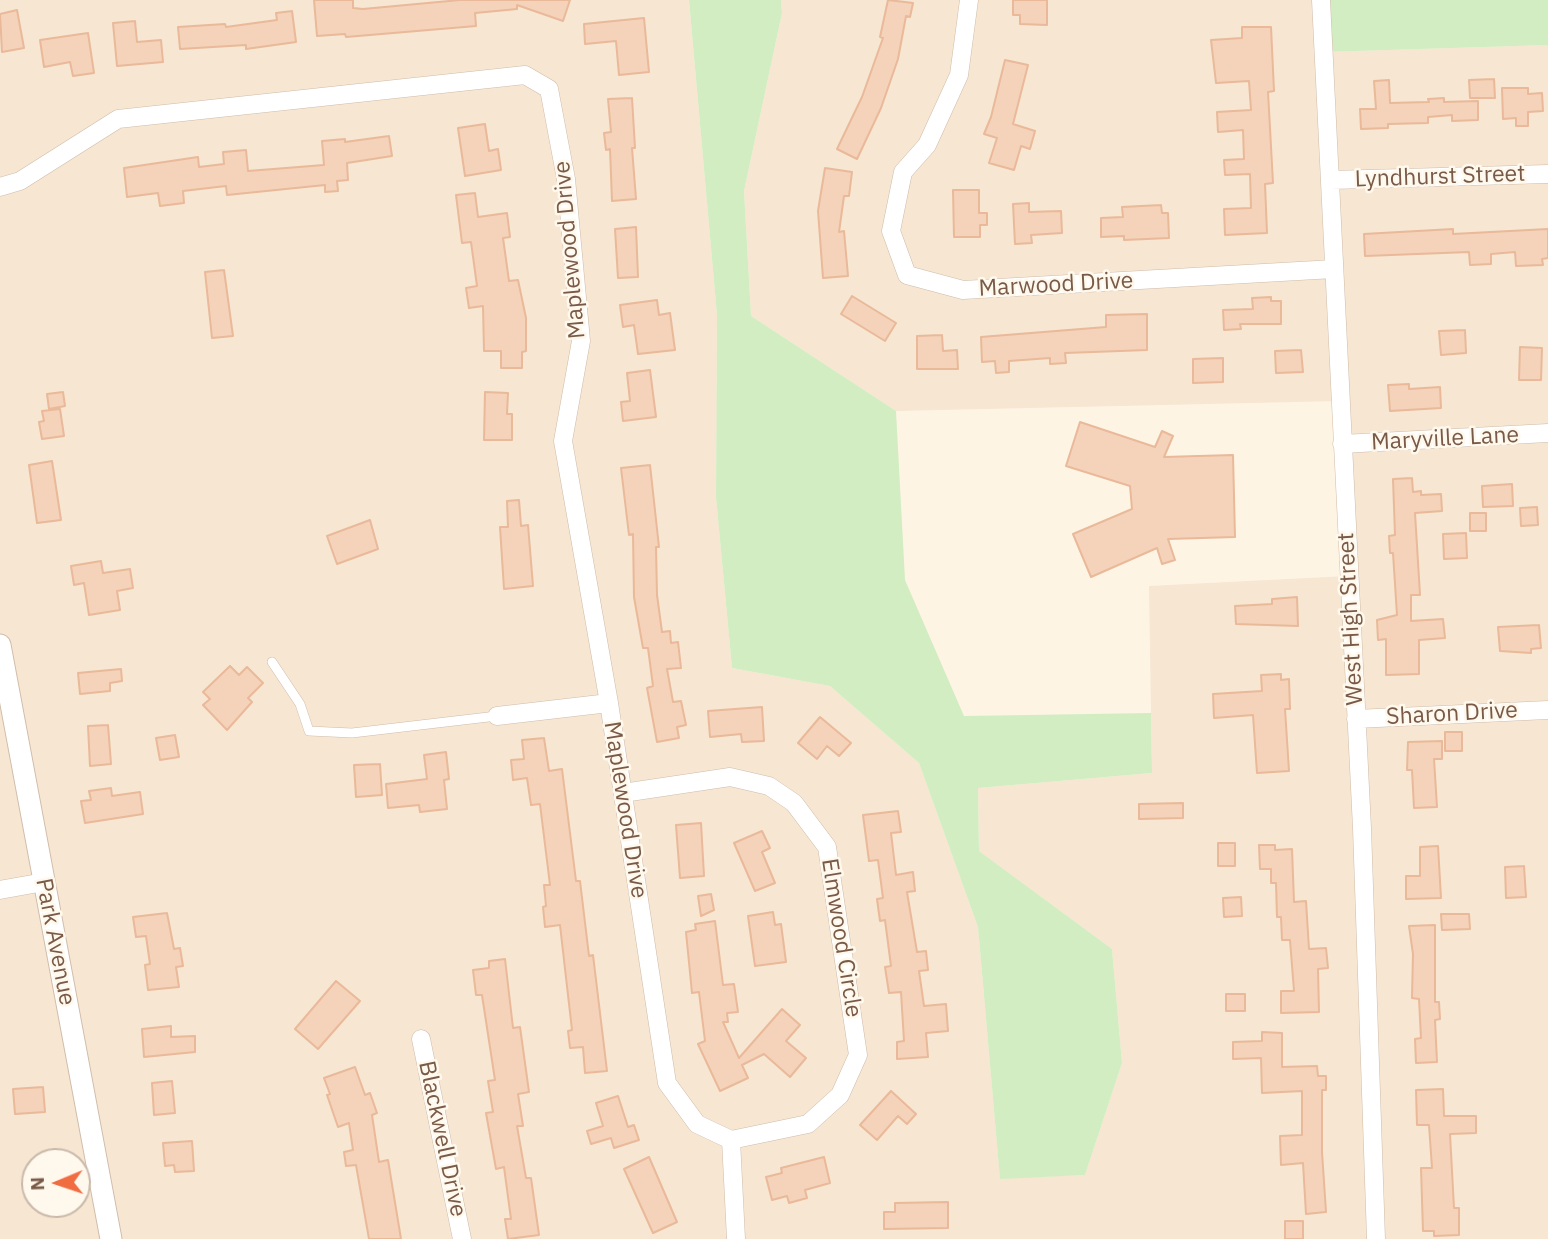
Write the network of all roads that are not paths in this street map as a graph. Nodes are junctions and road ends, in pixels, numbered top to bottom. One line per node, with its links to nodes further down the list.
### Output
1 (970, 0): 6 (street, Marwood Drive)
2 (1321, 0): 4 (street, West High Street)
3 (1548, 174): 4 (street, Lyndhurst Street)
4 (1331, 180): 6 (street, West High Street)
5 (0, 187): 11 (street, Maplewood Drive)
6 (1334, 269): 8 (street, West High Street)
7 (1548, 433): 8 (street, Maryville Lane)
8 (1342, 444): 14 (street, West High Street)
9 (0, 645): 16 (street, Park Avenue)
10 (272, 662): 13 (lane)
11 (609, 703): 13 (street); 15 (street, Maplewood Drive)
12 (1548, 710): 14 (street, Sharon Drive)
13 (497, 716)
14 (1356, 719): 23 (street, West High Street)
15 (623, 793): 19 (street, Maplewood Drive); 19 (street, Elmwood Circle)
16 (44, 882): 17 (street); 20 (street, Park Avenue)
17 (0, 890)
18 (421, 1039): 21 (street, Blackwell Drive)
19 (731, 1140): 22 (street)
20 (111, 1239)
21 (463, 1239)
22 (736, 1239)
23 (1376, 1239)

